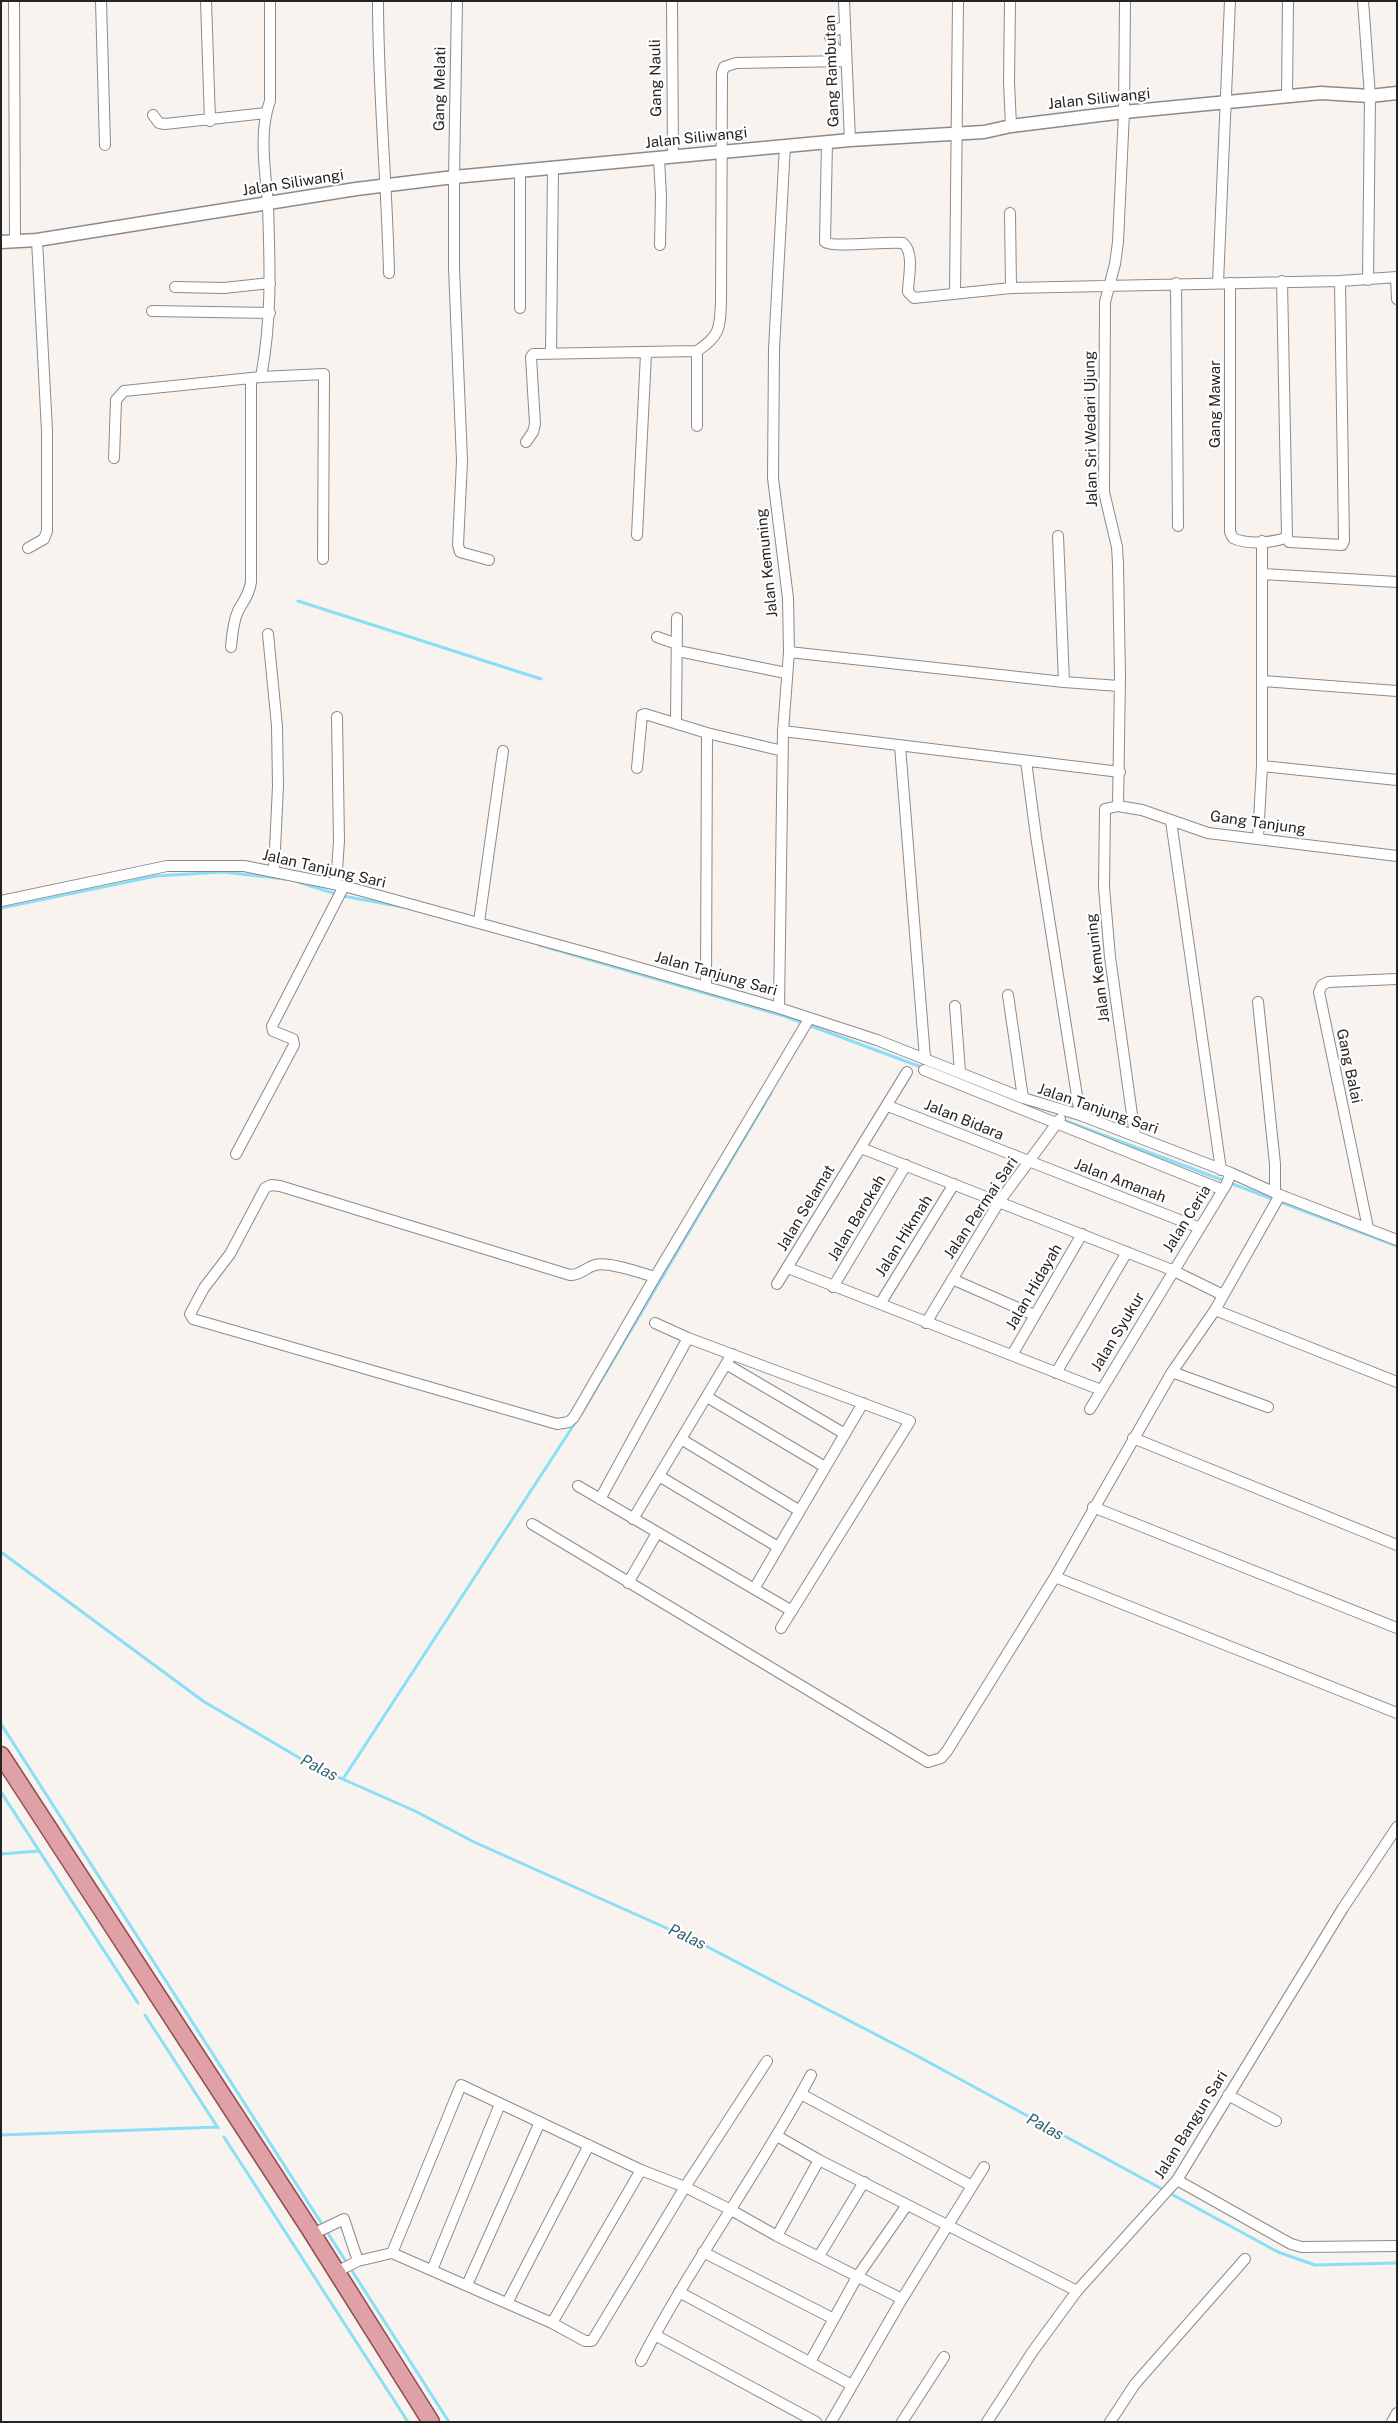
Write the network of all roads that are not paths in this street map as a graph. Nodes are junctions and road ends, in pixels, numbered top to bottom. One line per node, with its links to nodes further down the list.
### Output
1 (14, 1): 41 (street)
2 (102, 1): 29 (street)
3 (206, 1): 24 (street)
4 (270, 1): 22 (street)
5 (378, 1): 37 (street)
6 (457, 1): 36 (street, Gang Melati)
7 (672, 1): 32 (street, Gang Nauli)
8 (844, 1): 15 (street, Gang Rambutan)
9 (958, 1): 26 (street)
10 (1010, 1): 25 (street)
11 (1125, 1): 21 (street, Jalan Sri Wedari Ujung)
12 (1230, 1): 20 (street)
13 (1288, 1): 19 (street)
14 (1364, 1): 18 (street)
15 (845, 26): 16 (street, Gang Rambutan); 16 (street)
16 (846, 58): 27 (street, Gang Rambutan); 31 (street)
17 (1397, 93): 18 (street, Jalan Siliwangi)
18 (1370, 96): 19 (street, Jalan Siliwangi); 46 (street)
19 (1287, 97): 20 (street, Jalan Siliwangi)
20 (1226, 103): 21 (street, Jalan Siliwangi); 51 (street)
21 (1124, 112): 25 (street, Jalan Siliwangi); 53 (street, Jalan Sri Wedari Ujung)
22 (266, 113): 24 (street); 38 (street)
23 (153, 115): 24 (street)
24 (210, 121)
25 (1011, 126): 26 (street, Jalan Siliwangi)
26 (956, 134): 27 (street, Jalan Siliwangi); 56 (street)
27 (850, 140): 28 (street, Jalan Siliwangi)
28 (827, 142): 30 (street, Jalan Siliwangi); 56 (street)
29 (105, 144)
30 (785, 145): 31 (street, Jalan Siliwangi); 83 (street, Jalan Kemuning)
31 (720, 151): 32 (street, Jalan Siliwangi); 61 (street)
32 (673, 155): 33 (street, Jalan Siliwangi)
33 (659, 158): 34 (street, Jalan Siliwangi); 43 (street)
34 (553, 168): 35 (street, Jalan Siliwangi); 62 (street)
35 (520, 171): 36 (street, Jalan Siliwangi); 58 (street)
36 (454, 177): 37 (street, Jalan Siliwangi); 75 (street, Gang Melati)
37 (387, 185): 38 (street, Jalan Siliwangi); 44 (street)
38 (268, 204): 40 (street, Jalan Siliwangi); 49 (street)
39 (1010, 213): 55 (street)
40 (37, 240): 41 (street, Jalan Siliwangi); 73 (street)
41 (15, 241): 42 (street, Jalan Siliwangi)
42 (1, 242)
43 (660, 245)
44 (389, 273)
45 (1396, 277): 46 (street); 57 (street)
46 (1368, 280): 48 (street)
47 (1282, 281): 48 (street); 52 (street); 71 (street)
48 (1340, 281): 71 (street)
49 (270, 283): 54 (street); 60 (street)
50 (1176, 283): 51 (street); 53 (street); 68 (street)
51 (1218, 283): 52 (street)
52 (1230, 283): 72 (street, Gang Mawar)
53 (1109, 286): 55 (street); 87 (street, Jalan Sri Wedari Ujung)
54 (175, 287)
55 (1012, 288): 56 (street)
56 (954, 292)
57 (1397, 299)
58 (520, 308)
59 (152, 311): 60 (street)
60 (270, 313): 64 (street)
61 (697, 351): 63 (street); 65 (street)
62 (551, 354): 63 (street); 66 (street)
63 (646, 354): 69 (street)
64 (256, 378): 67 (street); 74 (street); 81 (street)
65 (697, 426)
66 (526, 442)
67 (114, 458)
68 (1178, 526)
69 (637, 535)
70 (1058, 536): 86 (street)
71 (1287, 536): 72 (street)
72 (1262, 541): 76 (street)
73 (28, 548)
74 (323, 559)
75 (489, 560)
76 (1263, 574): 77 (street); 85 (street)
77 (1397, 582)
78 (677, 618): 82 (street)
79 (268, 634): 105 (street)
80 (657, 637): 82 (street)
81 (231, 647)
82 (678, 648): 84 (street); 90 (street)
83 (788, 652): 84 (street, Jalan Kemuning); 86 (street)
84 (786, 673): 91 (street, Jalan Kemuning)
85 (1263, 681): 88 (street); 97 (street)
86 (1064, 682): 87 (street)
87 (1119, 686): 99 (street, Jalan Sri Wedari Ujung)
88 (1397, 691)
89 (338, 716): 106 (street)
90 (676, 722): 92 (street); 98 (street)
91 (783, 731): 93 (street); 95 (street, Jalan Kemuning)
92 (707, 733): 95 (street); 110 (street)
93 (900, 746): 96 (street); 116 (street)
94 (503, 751): 108 (street)
95 (783, 751): 114 (street, Jalan Kemuning)
96 (1026, 761): 99 (street); 122 (street)
97 (1262, 766): 100 (street); 103 (street)
98 (637, 768)
99 (1120, 772): 101 (street, Jalan Sri Wedari Ujung)
100 (1397, 780)
101 (1118, 806): 102 (street, Gang Tanjung); 124 (street, Jalan Kemuning)
102 (1171, 821): 103 (street, Gang Tanjung); 129 (street)
103 (1258, 838): 104 (street, Gang Tanjung)
104 (1397, 856)
105 (274, 870): 106 (street, Jalan Tanjung Sari); 107 (street, Jalan Tanjung Sari)
106 (340, 885): 108 (street, Jalan Tanjung Sari); 126 (street)
107 (1, 900)
108 (480, 922): 110 (street, Jalan Tanjung Sari)
109 (1397, 979): 134 (street, Gang Balai)
110 (706, 987): 114 (street, Jalan Tanjung Sari)
111 (1008, 995): 120 (street)
112 (1258, 1002): 131 (street)
113 (955, 1006): 119 (street)
114 (779, 1008): 115 (street, Jalan Tanjung Sari)
115 (807, 1023): 116 (street, Jalan Tanjung Sari); 140 (street)
116 (924, 1058): 119 (street, Jalan Tanjung Sari)
117 (924, 1070): 119 (street)
118 (907, 1072): 121 (street, Jalan Selamat)
119 (955, 1075): 120 (street, Jalan Tanjung Sari); 123 (street)
120 (1022, 1098): 123 (street, Jalan Tanjung Sari)
121 (888, 1106): 125 (street, Jalan Selamat); 127 (street, Jalan Bidara)
122 (1080, 1115): 123 (street, Jalan Tanjung Sari); 124 (street, Jalan Tanjung Sari)
123 (1061, 1118): 127 (street, Jalan Permai Sari); 129 (street)
124 (1135, 1136): 129 (street, Jalan Tanjung Sari)
125 (861, 1148): 128 (street); 138 (street, Jalan Selamat)
126 (236, 1154)
127 (1029, 1162): 132 (street, Jalan Permai Sari); 133 (street, Jalan Amanah)
128 (906, 1165): 130 (street); 143 (street, Jalan Barokah)
129 (1226, 1179): 131 (street, Jalan Tanjung Sari); 133 (street, Jalan Ceria)
130 (954, 1184): 132 (street); 145 (street, Jalan Hikmah)
131 (1277, 1194): 134 (street, Jalan Tanjung Sari); 144 (street)
132 (999, 1202): 135 (street); 141 (street, Jalan Permai Sari)
133 (1200, 1228): 139 (street, Jalan Ceria)
134 (1368, 1228): 136 (street, Jalan Tanjung Sari)
135 (1082, 1234): 137 (street); 147 (street, Jalan Hidayah)
136 (1397, 1240)
137 (1127, 1252): 139 (street); 154 (street)
138 (788, 1268): 142 (street, Jalan Selamat); 143 (street)
139 (1172, 1270): 144 (street); 157 (street, Jalan Syukur)
140 (655, 1277): 140 (street)
141 (952, 1278): 147 (street); 149 (street, Jalan Permai Sari)
142 (777, 1284)
143 (833, 1287): 145 (street)
144 (1223, 1295): 146 (street)
145 (880, 1304): 149 (street)
146 (1215, 1310): 155 (street); 156 (street)
147 (1034, 1315): 152 (street, Jalan Hidayah)
148 (655, 1323): 150 (street)
149 (926, 1323): 152 (street)
150 (688, 1338): 151 (street); 168 (street)
151 (732, 1354): 153 (street); 159 (street)
152 (1012, 1356): 154 (street)
153 (726, 1364): 158 (street); 162 (street)
154 (1056, 1372): 157 (street)
155 (1172, 1372): 160 (street); 164 (street)
156 (1397, 1382)
157 (1100, 1390): 161 (street, Jalan Syukur)
158 (707, 1396): 163 (street); 165 (street)
159 (863, 1403): 162 (street); 179 (street)
160 (1268, 1407)
161 (1090, 1409)
162 (845, 1434): 165 (street)
163 (681, 1438): 166 (street); 170 (street)
164 (1133, 1438): 169 (street); 174 (street)
165 (825, 1467): 170 (street)
166 (659, 1476): 171 (street); 175 (street)
167 (578, 1486): 168 (street)
168 (600, 1499): 171 (street)
169 (1093, 1507): 176 (street); 181 (street)
170 (800, 1511): 175 (street)
171 (633, 1519): 173 (street)
172 (532, 1524): 177 (street)
173 (657, 1533): 177 (street); 178 (street)
174 (1397, 1545)
175 (778, 1547): 178 (street)
176 (1055, 1577): 177 (street); 182 (street)
177 (628, 1583)
178 (754, 1589): 179 (street)
179 (792, 1612): 180 (street)
180 (781, 1628)
181 (1397, 1628)
182 (1397, 1713)
183 (1, 1755): 204 (main road)
184 (1397, 1827): 188 (street, Jalan Bangun Sari)
185 (767, 2061): 200 (street)
186 (811, 2075): 187 (street)
187 (801, 2094): 192 (street); 199 (street)
188 (1228, 2095): 190 (street); 198 (street, Jalan Bangun Sari)
189 (500, 2104): 191 (street); 208 (street); 212 (street)
190 (1276, 2121)
191 (540, 2122): 193 (street); 215 (street)
192 (777, 2136): 194 (street); 202 (street)
193 (589, 2145): 196 (street); 219 (street)
194 (819, 2160): 197 (street); 205 (street)
195 (984, 2167): 199 (street)
196 (641, 2170): 200 (street); 221 (street)
197 (864, 2182): 201 (street); 209 (street)
198 (1175, 2182): 206 (street); 216 (street, Jalan Bangun Sari)
199 (972, 2186): 203 (street)
200 (685, 2187): 202 (street); 221 (street)
201 (907, 2206): 203 (street); 214 (street)
202 (732, 2210): 205 (street); 207 (street)
203 (948, 2227): 216 (street); 218 (street)
204 (313, 2234): 211 (street); 213 (main road)
205 (777, 2236): 209 (street)
206 (1397, 2246)
207 (703, 2252): 217 (street); 220 (street)
208 (392, 2253): 211 (street); 212 (street)
209 (819, 2256): 214 (street)
210 (1245, 2259): 233 (street)
211 (358, 2261): 213 (street)
212 (432, 2270): 215 (street)
213 (336, 2272): 228 (main road)
214 (857, 2277): 218 (street); 220 (street)
215 (468, 2286): 219 (street)
216 (1078, 2291): 232 (street, Jalan Bangun Sari)
217 (679, 2292): 222 (street); 225 (street)
218 (902, 2299): 226 (street)
219 (507, 2304): 221 (street)
220 (834, 2319): 225 (street)
221 (552, 2323)
222 (655, 2335): 224 (street); 229 (street)
223 (944, 2357): 231 (street)
224 (641, 2361)
225 (810, 2362): 226 (street)
226 (852, 2386): 230 (street)
227 (1397, 2413): 234 (street)
228 (432, 2422)
229 (816, 2422)
230 (831, 2422)
231 (902, 2422)
232 (987, 2422)
233 (1110, 2422)
234 (1392, 2422)

